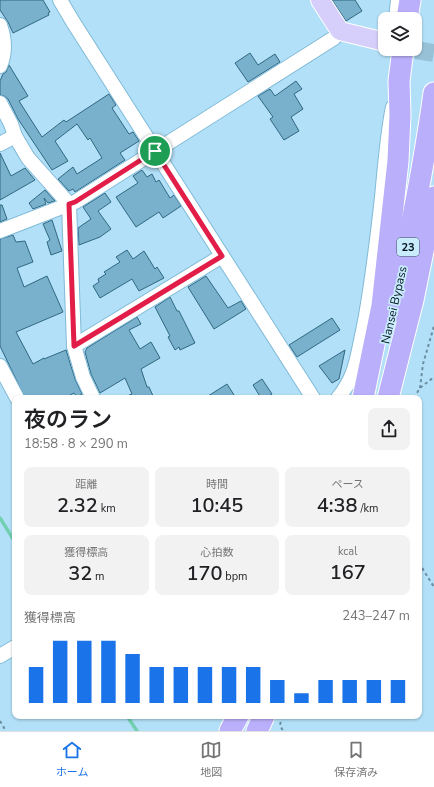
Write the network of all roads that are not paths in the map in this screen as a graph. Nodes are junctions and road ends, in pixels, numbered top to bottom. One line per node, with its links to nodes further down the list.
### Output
1 (60, 0): 17 (street)
2 (320, 0): 8 (main road)
3 (398, 0): 5 (street)
4 (410, 0): 6 (highway)
5 (397, 12)
6 (408, 12)
7 (0, 25): 11 (street)
8 (340, 31): 9 (main road); 17 (street)
9 (378, 40)
10 (408, 56): 12 (highway)
11 (0, 66)
12 (399, 81): 28 (street); 29 (highway)
13 (434, 93): 30 (highway, Nansei Bypass / 23)
14 (0, 103): 15 (street)
15 (15, 136): 16 (street); 19 (street)
16 (0, 144)
17 (155, 151): 19 (street); 21 (street)
18 (434, 197): 31 (highway, Nansei Bypass / 23)
19 (69, 204): 20 (street); 23 (street)
20 (0, 231)
21 (222, 256): 23 (street); 27 (street)
22 (434, 270): 32 (highway)
23 (74, 346): 26 (street)
24 (0, 366): 25 (street)
25 (15, 395)
26 (92, 395)
27 (311, 395)
28 (340, 395)
29 (364, 395)
30 (371, 395)
31 (389, 395)
32 (399, 395)
33 (12, 649): 34 (street)
34 (0, 656)
35 (236, 719): 36 (highway)
36 (230, 731)

